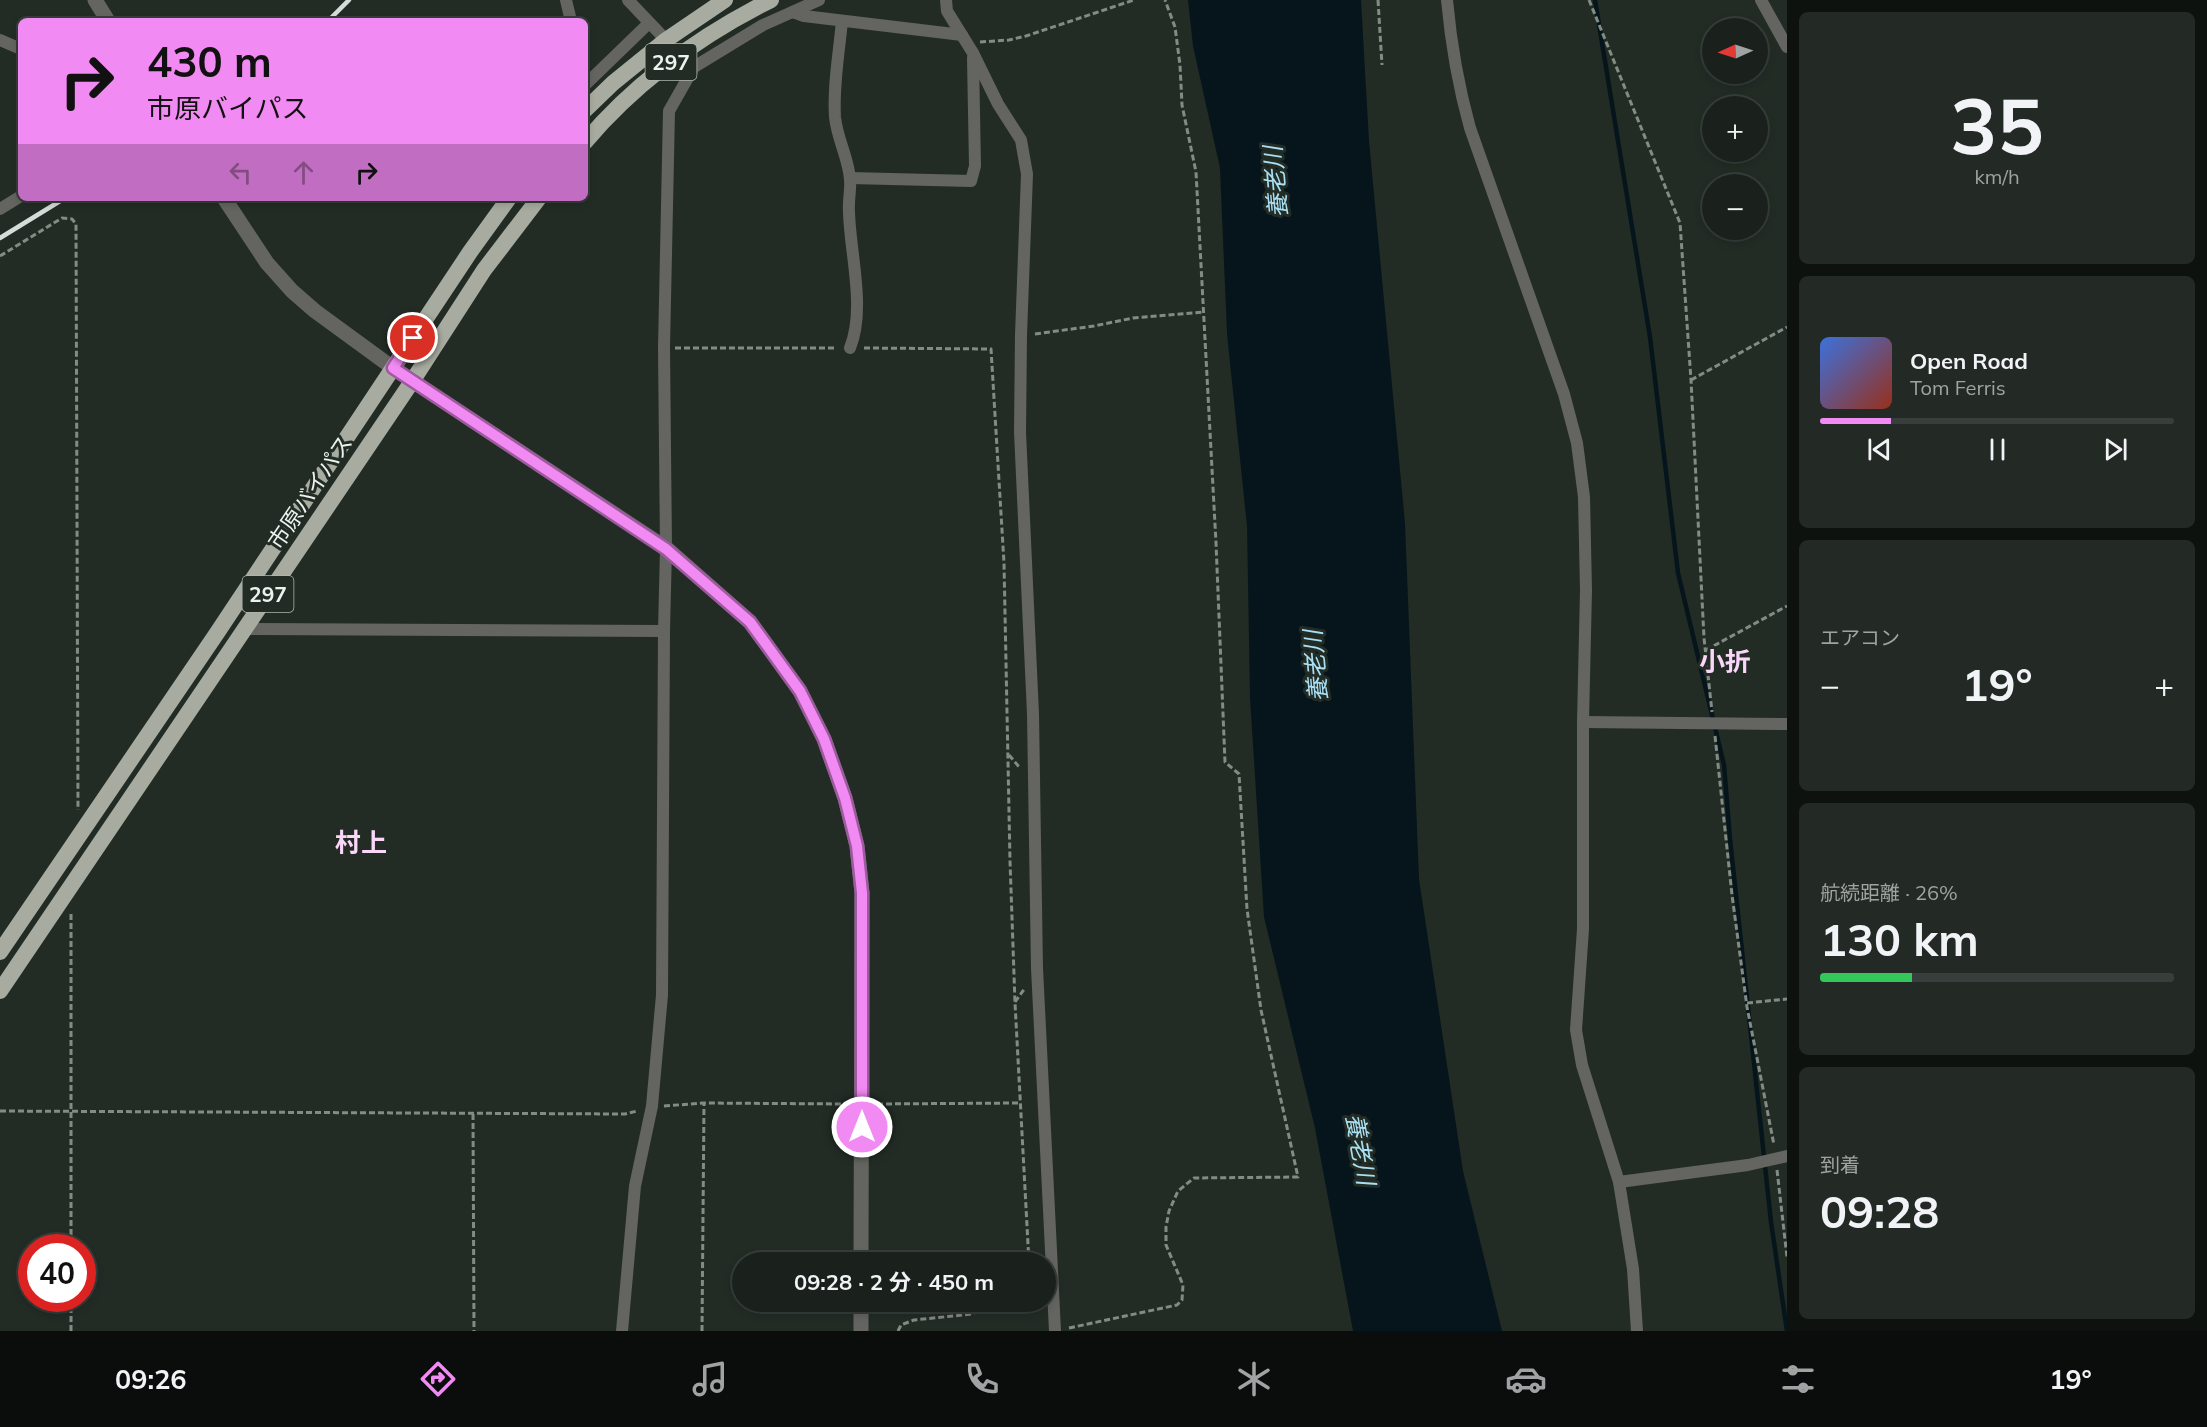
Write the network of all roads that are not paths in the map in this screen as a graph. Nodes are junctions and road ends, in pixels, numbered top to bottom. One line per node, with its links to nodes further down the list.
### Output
1 (95, 0): 11 (street)
2 (566, 0): 12 (street)
3 (628, 0): 14 (street)
4 (726, 0): 16 (highway, 297)
5 (771, 0): 22 (highway, 297)
6 (819, 0): 10 (street)
7 (946, 0): 17 (street)
8 (1447, 0): 35 (street)
9 (1761, 0): 18 (street)
10 (793, 12): 13 (street); 32 (street)
11 (106, 18)
12 (570, 18)
13 (842, 21): 17 (street); 23 (street)
14 (649, 22): 16 (street); 20 (street)
15 (0, 40): 19 (street)
16 (666, 40): 21 (highway, 297)
17 (968, 44): 23 (street); 45 (street)
18 (1787, 47)
19 (18, 48)
20 (588, 77)
21 (588, 107)
22 (588, 139)
23 (850, 178): 29 (street)
24 (18, 198): 28 (street)
25 (226, 201): 30 (street)
26 (507, 201): 30 (highway, 市原バイパス / 297)
27 (537, 201): 31 (highway, 市原バイパス / 297)
28 (0, 209)
29 (850, 348)
30 (393, 368): 31 (street); 37 (highway, 市原バイパス / 297)
31 (413, 380): 32 (street); 33 (highway, 市原バイパス / 297)
32 (666, 549): 34 (street); 41 (street)
33 (244, 630): 34 (street); 38 (highway, 市原バイパス / 297)
34 (664, 631): 43 (street)
35 (1582, 722): 36 (street); 40 (street)
36 (1787, 724)
37 (0, 952)
38 (0, 991)
39 (1781, 1156): 40 (street)
40 (1618, 1182): 46 (street)
41 (861, 1252)
42 (861, 1312): 44 (street)
43 (622, 1331)
44 (861, 1331)
45 (1055, 1331)
46 (1637, 1331)

